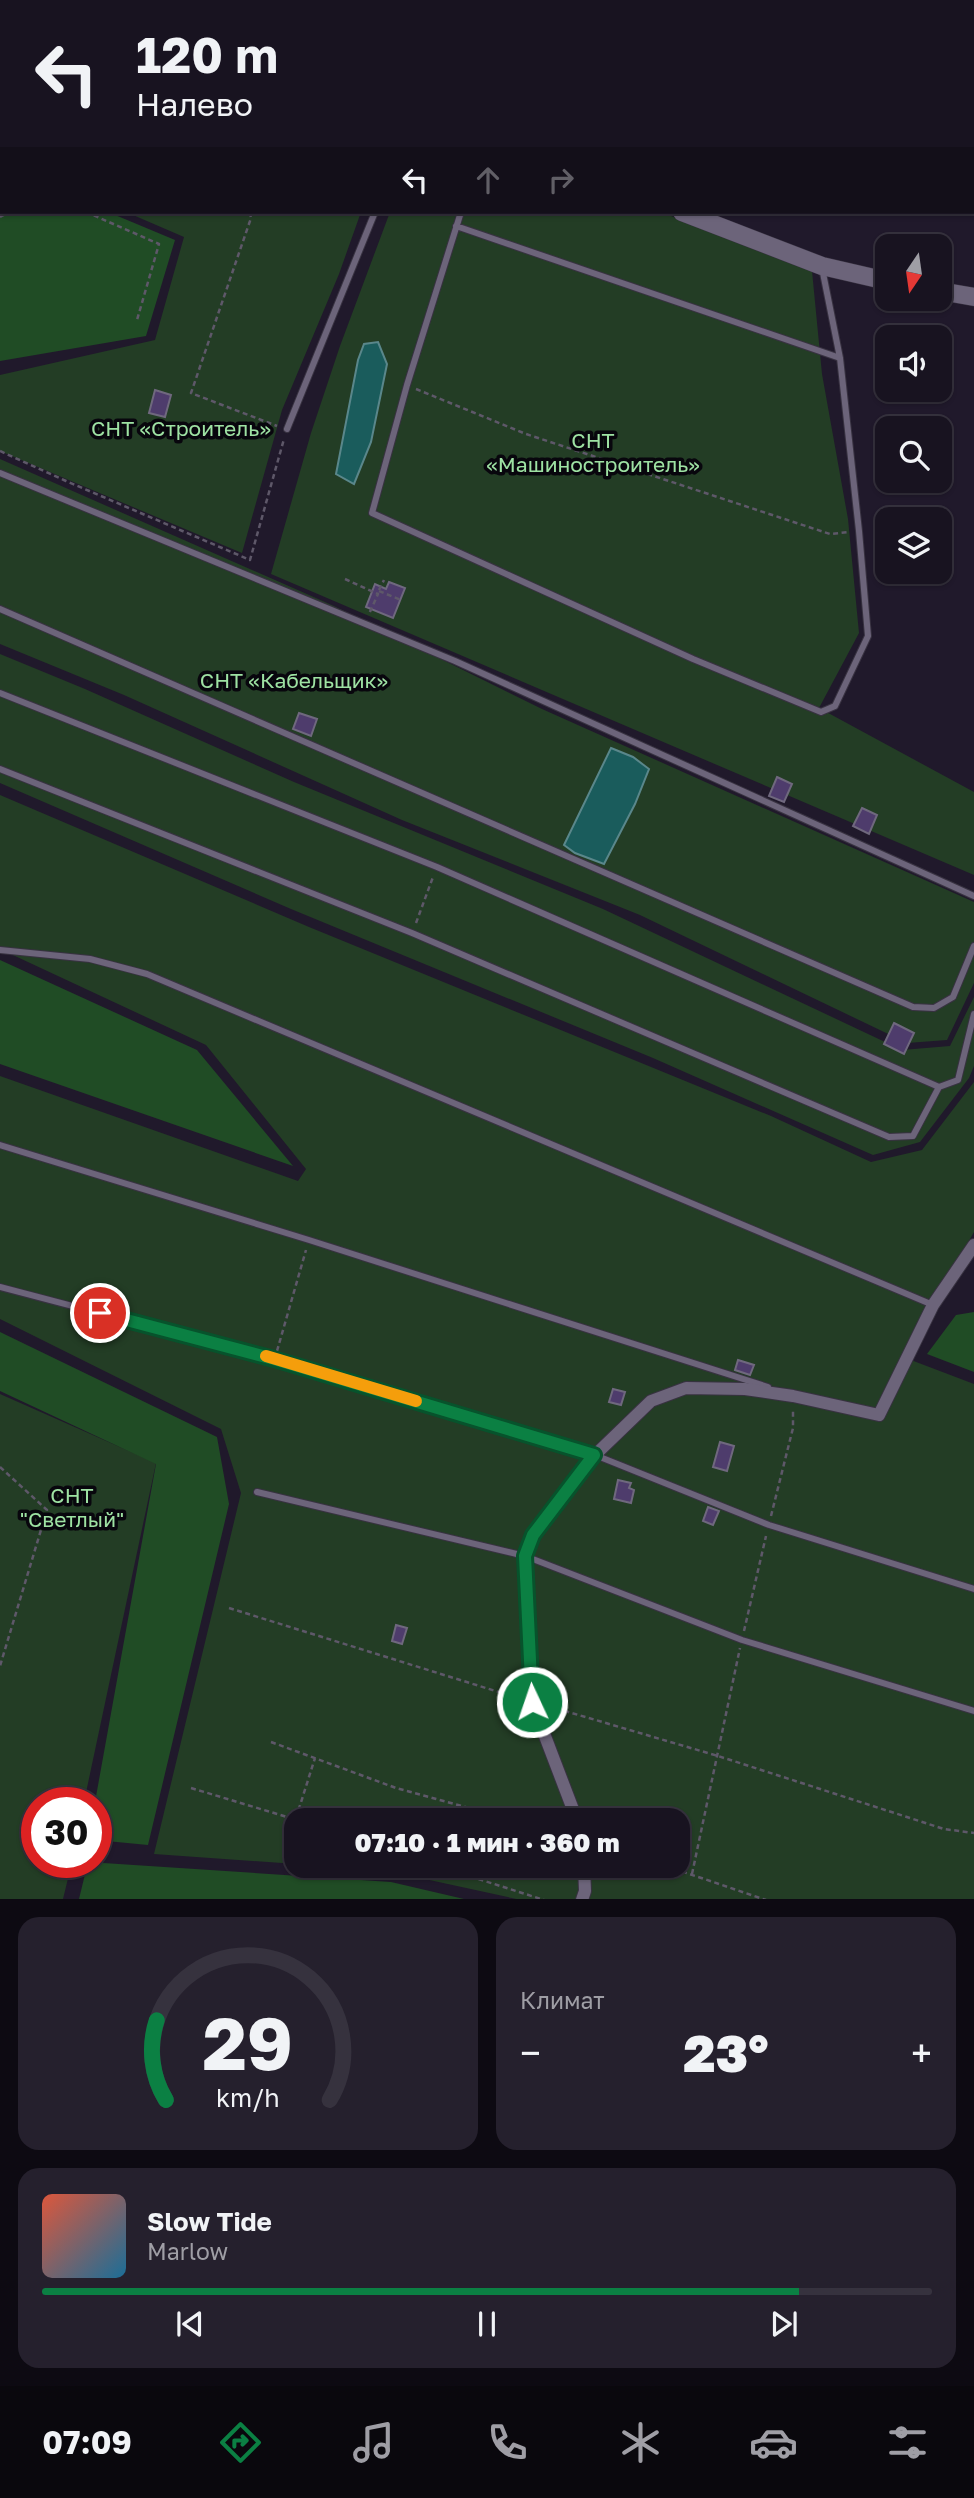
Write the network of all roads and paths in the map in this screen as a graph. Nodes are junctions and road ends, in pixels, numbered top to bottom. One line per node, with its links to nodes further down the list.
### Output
1 (91, 214): 11 (path)
2 (250, 214): 14 (path)
3 (374, 214): 14 (lane)
4 (460, 214): 6 (lane)
5 (687, 214): 7 (street)
6 (456, 226): 12 (lane); 13 (lane)
7 (822, 266): 8 (street); 12 (lane)
8 (875, 278)
9 (952, 293): 10 (street)
10 (974, 298)
11 (137, 320)
12 (840, 358): 17 (lane)
13 (407, 385): 17 (path); 17 (lane)
14 (287, 429): 15 (path)
15 (0, 451)
16 (0, 472): 27 (lane)
17 (859, 531)
18 (345, 579): 20 (path)
19 (384, 580): 20 (path)
20 (379, 592): 21 (path); 23 (path)
21 (401, 600)
22 (0, 609): 29 (lane)
23 (368, 617)
24 (0, 693): 26 (lane)
25 (0, 769): 28 (lane)
26 (437, 867): 28 (path); 32 (lane)
27 (974, 896)
28 (412, 933): 32 (lane)
29 (974, 946)
30 (0, 950): 37 (lane)
31 (974, 1014): 32 (lane)
32 (939, 1087)
33 (0, 1144): 34 (lane)
34 (309, 1240): 38 (path); 39 (lane)
35 (974, 1245): 37 (street)
36 (0, 1286): 38 (lane)
37 (933, 1305): 39 (street)
38 (274, 1359): 40 (lane)
39 (793, 1395): 40 (street)
40 (594, 1455): 43 (street); 44 (lane)
41 (0, 1466): 46 (path)
42 (257, 1492): 43 (lane)
43 (525, 1556): 47 (street); 48 (lane)
44 (974, 1589)
45 (229, 1608): 47 (path)
46 (0, 1666)
47 (532, 1702): 54 (street); 56 (path)
48 (974, 1711)
49 (271, 1742): 50 (path)
50 (315, 1758): 52 (path); 53 (path)
51 (191, 1788): 55 (path)
52 (300, 1808)
53 (469, 1808)
54 (573, 1808)
55 (284, 1816)
56 (974, 1833)
57 (690, 1874): 62 (path)
58 (477, 1878): 60 (path)
59 (584, 1878): 61 (street)
60 (544, 1899)
61 (582, 1899)
62 (766, 1899)

